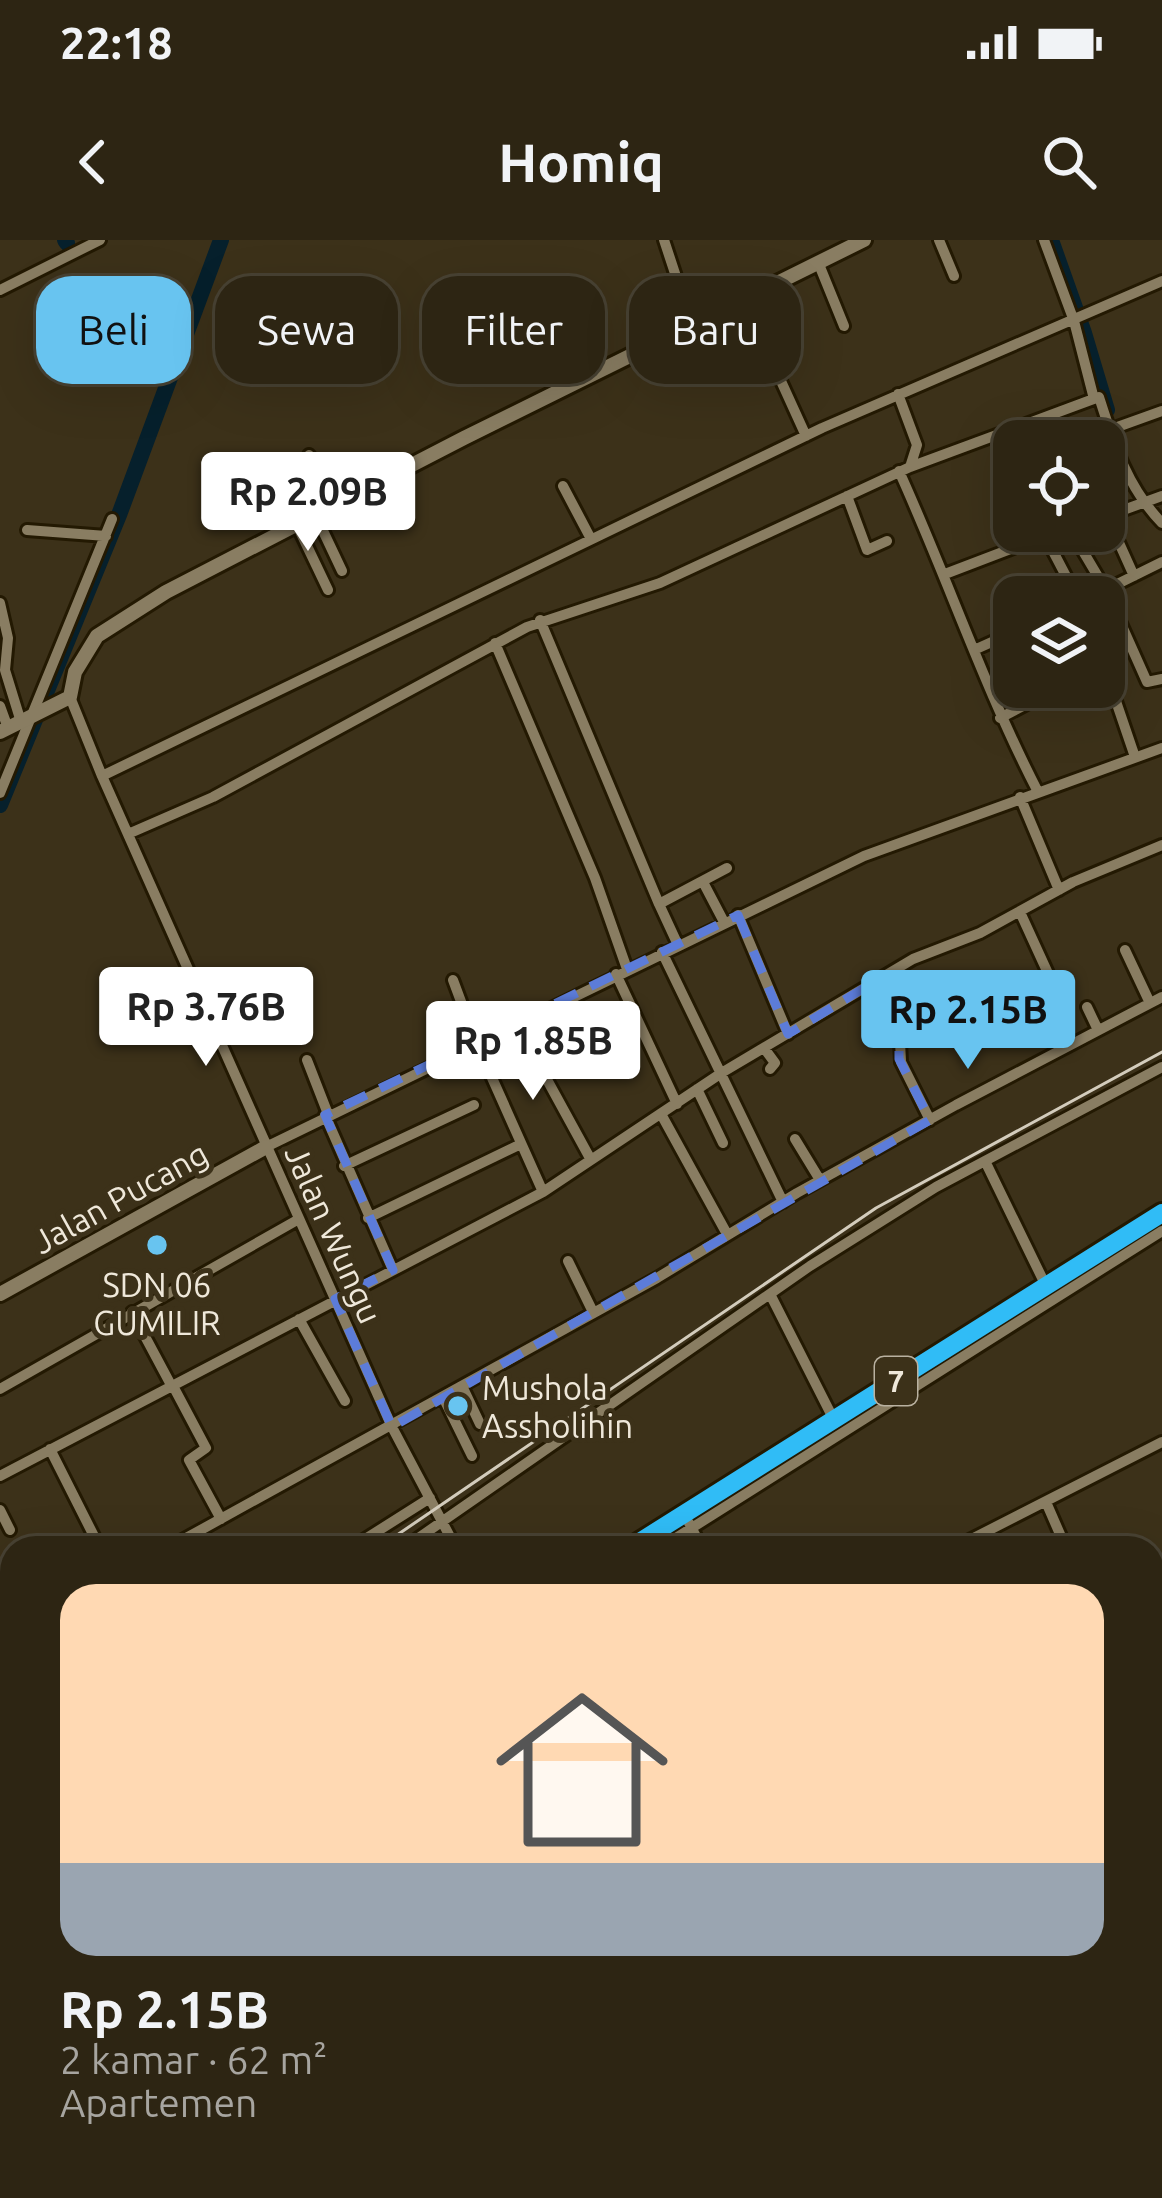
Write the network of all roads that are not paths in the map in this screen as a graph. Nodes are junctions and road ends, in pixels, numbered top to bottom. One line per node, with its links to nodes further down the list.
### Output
1 (100, 240): 11 (street)
2 (664, 240): 7 (street)
3 (864, 240): 6 (street)
4 (939, 240): 9 (street)
5 (1044, 240): 12 (street)
6 (818, 262): 8 (street); 13 (street)
7 (676, 276)
8 (791, 276)
9 (954, 276)
10 (1162, 281): 12 (street)
11 (0, 290)
12 (1078, 320): 16 (street); 17 (street)
13 (844, 326)
14 (629, 357): 28 (street)
15 (782, 384): 21 (street)
16 (898, 394): 21 (street); 23 (street)
17 (1094, 399): 19 (street); 23 (street)
18 (1162, 411): 20 (street)
19 (1109, 420)
20 (1125, 424)
21 (806, 436): 35 (street)
22 (309, 455): 28 (street)
23 (904, 469): 26 (street); 41 (street)
24 (1125, 469): 27 (street)
25 (562, 486): 35 (street)
26 (847, 496): 36 (street); 46 (street)
27 (1151, 501): 31 (street)
28 (338, 505): 29 (street)
29 (316, 517): 32 (street); 40 (street)
30 (112, 519): 34 (street)
31 (1162, 523)
32 (297, 525): 44 (street); 52 (street)
33 (27, 530): 34 (street)
34 (106, 536): 57 (street)
35 (591, 539): 60 (street)
36 (887, 541)
37 (1002, 552): 41 (street)
38 (1122, 552): 42 (street)
39 (1162, 562): 42 (street)
40 (342, 572)
41 (945, 574): 50 (street)
42 (1134, 576): 43 (street)
43 (1125, 580)
44 (328, 590)
45 (0, 603): 57 (street)
46 (540, 620): 49 (street); 69 (street)
47 (1125, 632): 51 (street)
48 (993, 641): 50 (street)
49 (495, 643): 64 (street); 76 (street)
50 (974, 650): 56 (street)
51 (1162, 679)
52 (70, 697): 57 (street); 60 (street, Jalan Wungu)
53 (0, 706): 57 (street)
54 (1019, 708): 56 (street)
55 (1119, 708): 59 (street)
56 (1000, 718): 61 (street)
57 (20, 722): 62 (street)
58 (1162, 748): 59 (street)
59 (1136, 757): 61 (street)
60 (101, 776): 64 (street, Jalan Wungu)
61 (1036, 790): 63 (street)
62 (0, 793)
63 (1020, 797): 68 (street); 71 (street)
64 (128, 834): 100 (street, Jalan Wungu)
65 (1162, 845): 68 (street)
66 (727, 868): 67 (street)
67 (704, 882): 69 (street); 72 (street)
68 (1058, 887): 70 (street)
69 (658, 904): 73 (street)
70 (1020, 912): 77 (street); 79 (street)
71 (738, 915): 72 (street); 84 (street)
72 (724, 922): 73 (street)
73 (678, 944): 75 (street)
74 (1125, 950): 80 (street)
75 (662, 952): 76 (street); 90 (street)
76 (621, 972): 82 (street); 92 (street)
77 (879, 979): 84 (street); 96 (street)
78 (453, 980): 85 (street)
79 (1052, 982)
80 (1156, 1000): 83 (street)
81 (1087, 1006): 83 (street)
82 (516, 1023): 85 (street); 101 (street)
83 (1098, 1030): 96 (street)
84 (788, 1034): 86 (street)
85 (476, 1042): 94 (street); 99 (street)
86 (764, 1048): 89 (street); 90 (street)
87 (307, 1060): 94 (street)
88 (1162, 1067): 102 (street)
89 (770, 1070)
90 (723, 1072): 91 (street); 106 (street)
91 (697, 1090): 92 (street); 98 (street)
92 (677, 1104): 95 (street)
93 (474, 1105): 103 (street)
94 (326, 1114): 100 (street); 103 (street)
95 (661, 1114): 101 (street); 111 (street)
96 (930, 1120): 104 (street)
97 (795, 1139): 104 (street)
98 (723, 1143)
99 (521, 1144): 105 (street); 108 (street)
100 (266, 1147): 109 (street, Jalan Wungu); 115 (street, Jalan Pucang)
101 (591, 1160): 105 (street)
102 (985, 1160): 114 (street); 116 (street)
103 (344, 1166): 108 (street)
104 (820, 1180): 106 (street)
105 (543, 1192): 113 (street)
106 (783, 1202): 111 (street)
107 (1162, 1213): 114 (highway, 7); 118 (highway, 7)
108 (368, 1217): 113 (street)
109 (299, 1219): 117 (street, Jalan Wungu); 119 (street)
110 (1162, 1231): 139 (street)
111 (727, 1234): 120 (street)
112 (568, 1261): 120 (street)
113 (393, 1270): 117 (street)
114 (1045, 1284): 118 (highway, 7); 127 (street)
115 (0, 1294)
116 (770, 1294): 127 (street); 138 (street)
117 (335, 1299): 121 (street); 129 (street, Jalan Wungu)
118 (1025, 1303): 127 (highway, 7); 139 (highway, 7)
119 (132, 1312): 122 (street); 124 (street)
120 (593, 1312): 123 (street)
121 (299, 1319): 122 (street); 126 (street)
122 (171, 1385): 131 (street); 137 (street)
123 (462, 1386): 125 (street); 128 (street)
124 (0, 1389)
125 (442, 1397): 129 (street); 132 (street)
126 (345, 1401)
127 (833, 1417): 146 (street); 147 (highway, 7)
128 (480, 1424)
129 (392, 1427): 134 (street, Jalan Wungu); 137 (street)
130 (1162, 1442): 135 (street)
131 (50, 1449): 133 (street); 141 (street)
132 (472, 1456)
133 (0, 1476)
134 (430, 1498): 138 (street, Jalan Wungu); 143 (street)
135 (1046, 1502): 151 (street); 152 (street)
136 (0, 1510): 140 (street)
137 (221, 1519): 142 (street)
138 (443, 1521): 144 (street); 145 (street, Jalan Wungu)
139 (689, 1524): 148 (highway, 7); 149 (street); 150 (street)
140 (10, 1529)
141 (94, 1536)
142 (190, 1536)
143 (370, 1536)
144 (421, 1536)
145 (450, 1536)
146 (640, 1536)
147 (649, 1536)
148 (666, 1536)
149 (674, 1536)
150 (696, 1536)
151 (978, 1536)
152 (1061, 1536)

